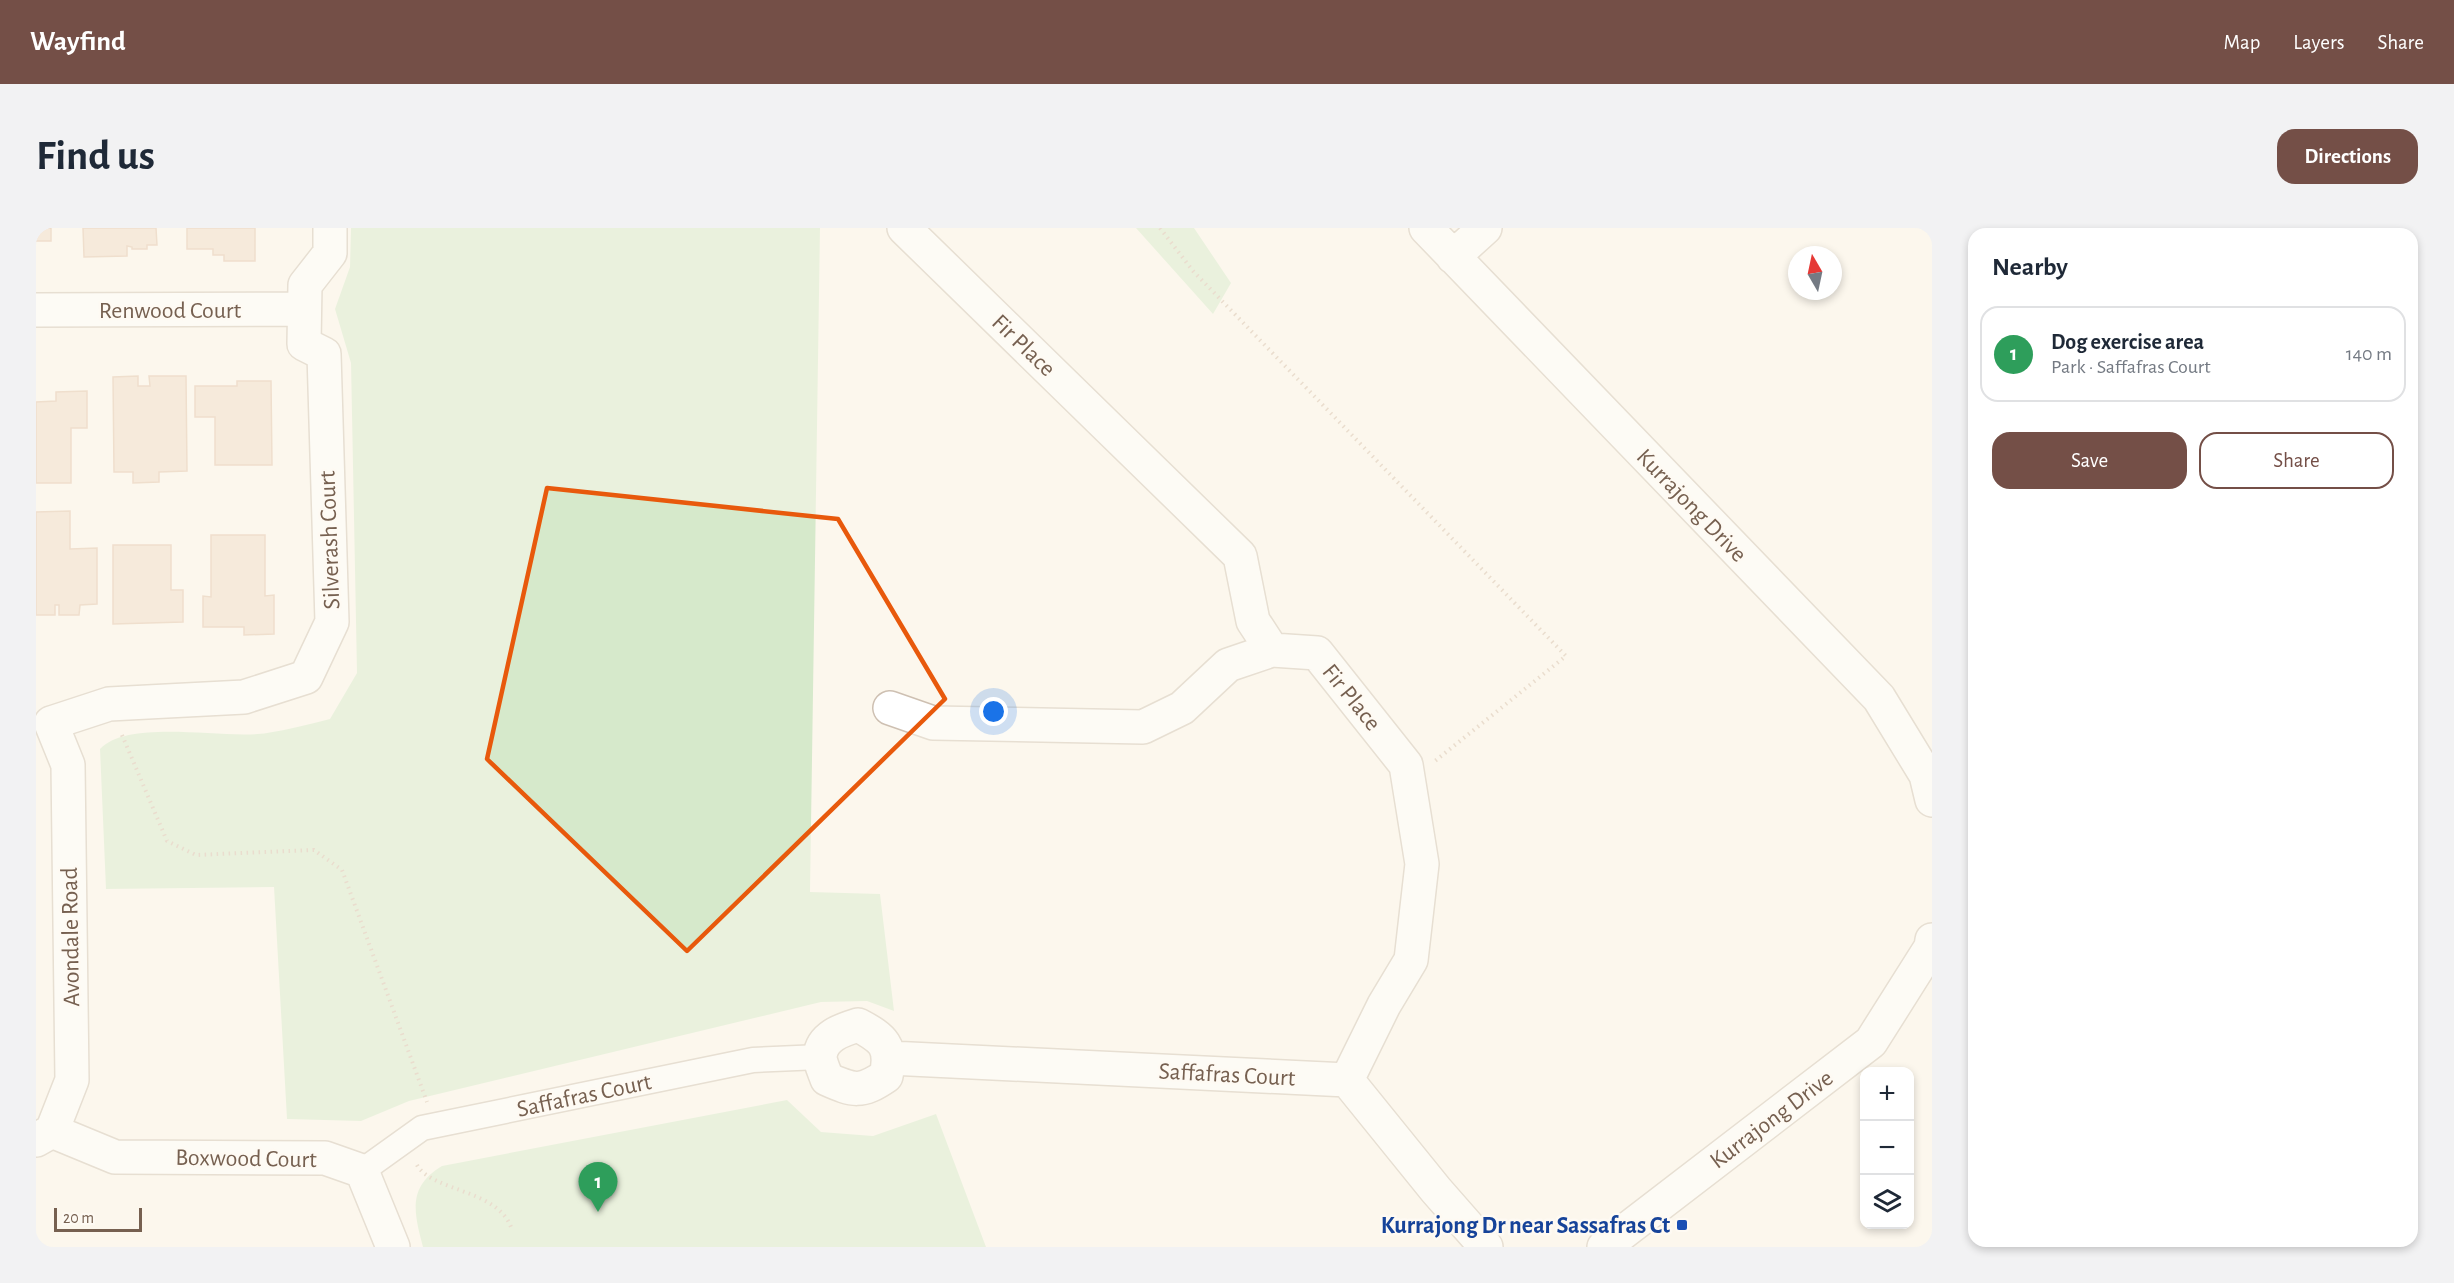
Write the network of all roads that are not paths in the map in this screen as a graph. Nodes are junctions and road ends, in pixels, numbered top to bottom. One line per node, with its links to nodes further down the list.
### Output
1 (330, 228): 6 (street, Silverash Court)
2 (904, 228): 8 (street, Fir Place)
3 (1426, 228): 5 (street, Kurrajong Drive)
4 (1485, 228): 5 (street)
5 (1453, 257): 11 (street, Kurrajong Drive)
6 (304, 309): 7 (street, Renwood Court); 10 (street, Silverash Court)
7 (36, 310)
8 (1272, 650): 9 (street); 15 (street, Fir Place)
9 (890, 708)
10 (43, 719): 16 (street, Avondale Road)
11 (1932, 800)
12 (1932, 940): 20 (street, Kurrajong Drive)
13 (820, 1057): 14 (street); 14 (street); 17 (street, Saffafras Court)
14 (890, 1058): 15 (street, Saffafras Court)
15 (1347, 1080): 19 (street)
16 (44, 1135): 17 (street, Boxwood Court)
17 (362, 1171): 18 (street)
18 (393, 1247)
19 (1486, 1247)
20 (1604, 1247)

